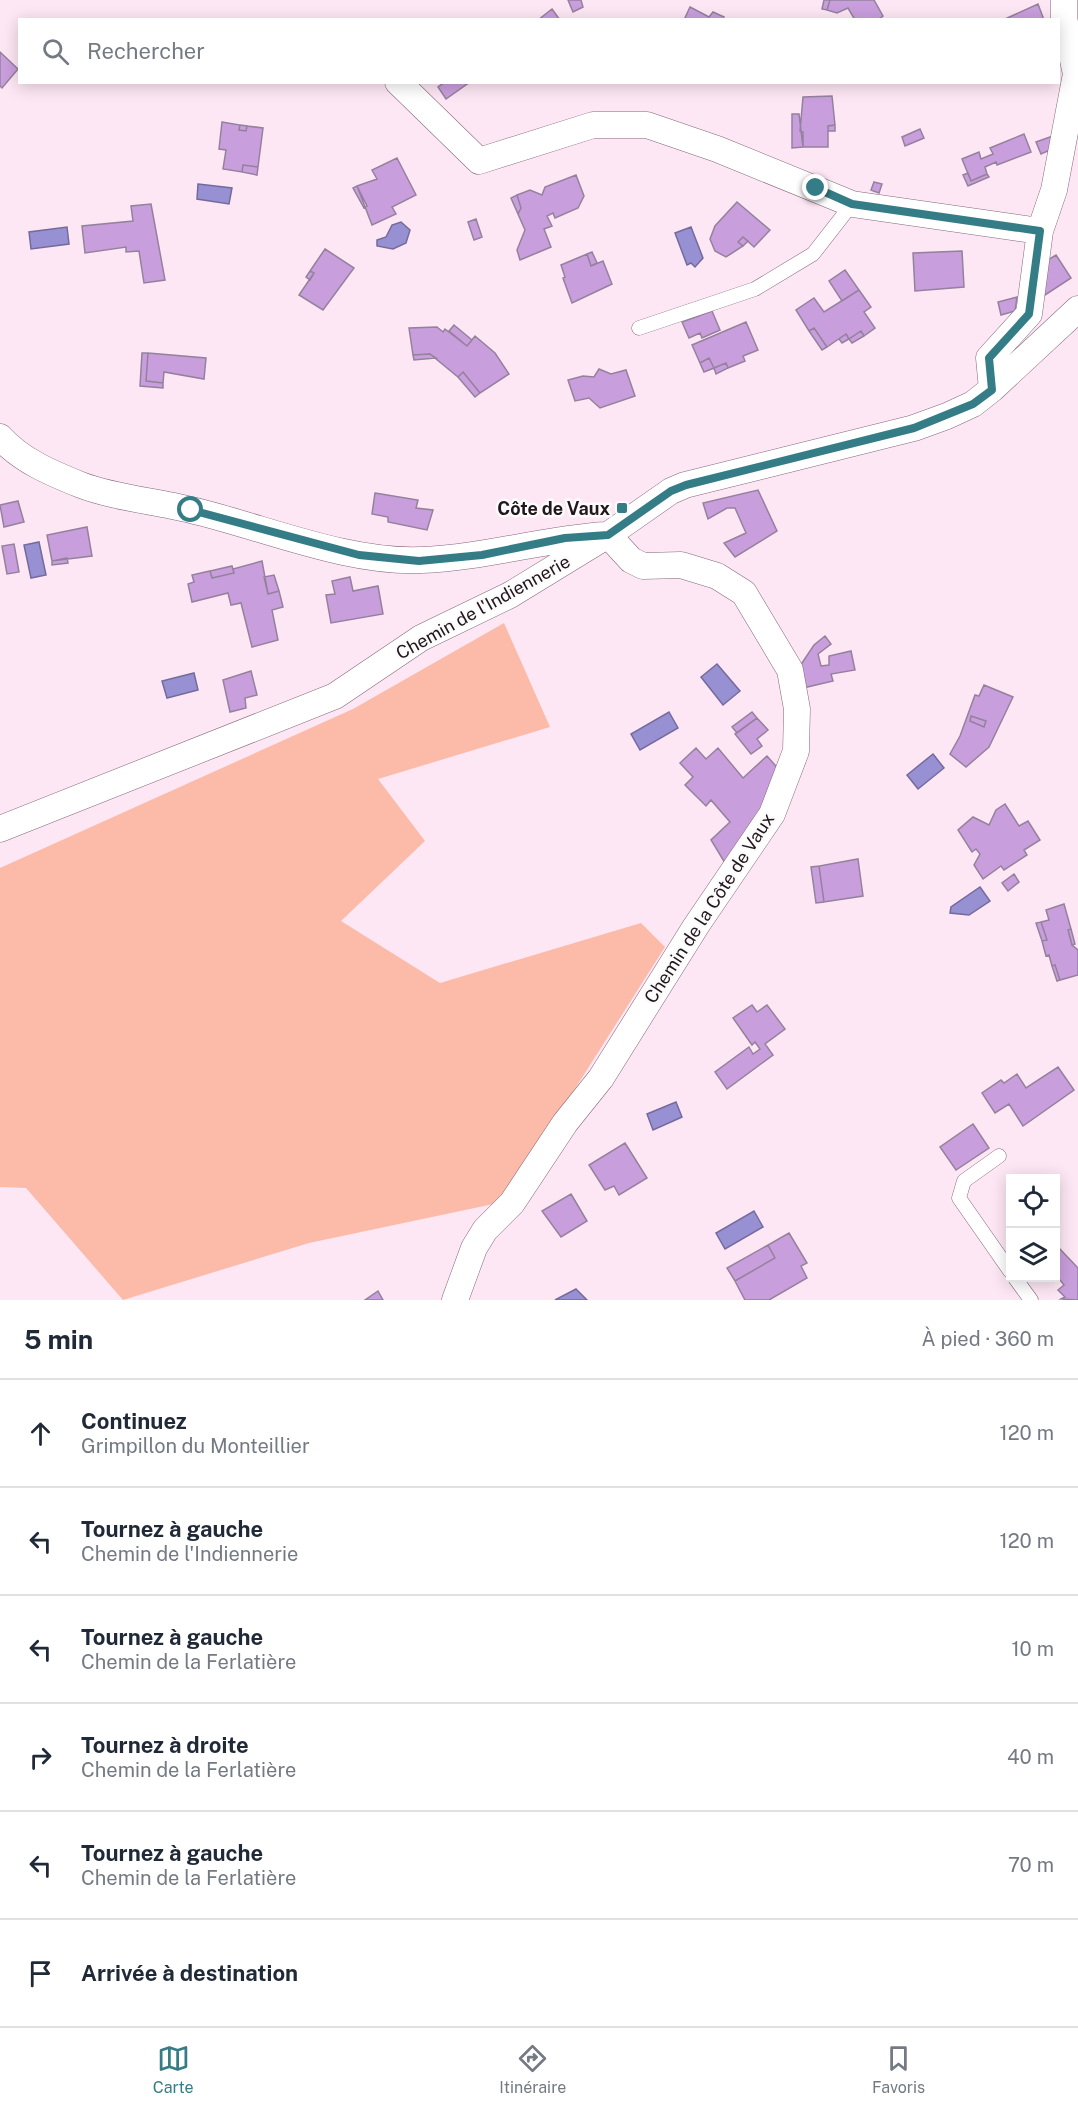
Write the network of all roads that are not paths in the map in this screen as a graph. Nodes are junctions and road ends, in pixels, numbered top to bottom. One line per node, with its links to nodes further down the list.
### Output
1 (1064, 0): 4 (street)
2 (401, 84): 3 (street)
3 (852, 204): 4 (street); 6 (lane)
4 (1040, 231): 7 (street)
5 (1078, 309): 7 (street, Chemin de l'Indiennerie)
6 (639, 328)
7 (992, 390): 9 (street, Chemin de l'Indiennerie)
8 (0, 437): 9 (street)
9 (608, 535): 10 (street, Chemin de l'Indiennerie); 14 (street, Chemin de la Côte de Vaux)
10 (0, 829)
11 (999, 1156): 12 (lane)
12 (1006, 1264)
13 (1018, 1282): 15 (lane)
14 (454, 1300)
15 (1031, 1300)

